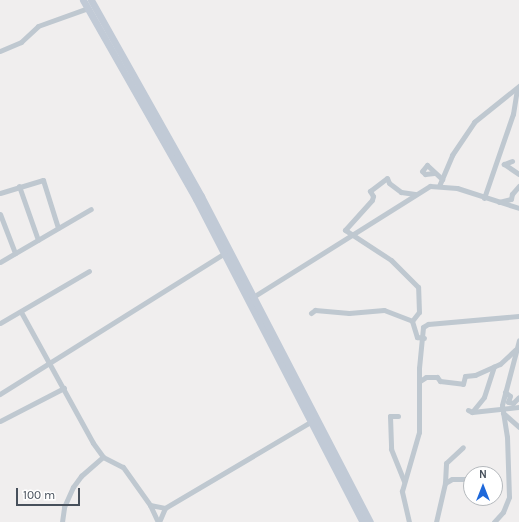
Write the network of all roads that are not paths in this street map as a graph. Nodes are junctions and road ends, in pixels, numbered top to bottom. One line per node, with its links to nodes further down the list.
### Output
1 (83, 0): 3 (main road)
2 (90, 0): 24 (main road)
3 (88, 8): 4 (street); 24 (main road)
4 (0, 51)
5 (519, 86): 6 (street); 10 (street)
6 (516, 105): 16 (street)
7 (512, 161): 9 (street)
8 (434, 173): 10 (street)
9 (519, 174)
10 (442, 179): 12 (street)
11 (18, 186): 14 (street); 21 (street); 23 (street)
12 (439, 186): 15 (street); 16 (street)
13 (519, 186): 17 (street)
14 (0, 193)
15 (415, 194): 22 (street); 22 (street)
16 (484, 198): 17 (street)
17 (498, 203): 18 (street)
18 (519, 208)
19 (91, 209): 21 (street)
20 (0, 214): 25 (street)
21 (58, 228): 23 (street)
22 (352, 234): 28 (street); 32 (street)
23 (38, 240): 25 (street)
24 (226, 252): 28 (main road); 37 (street); 47 (main road)
25 (15, 253): 26 (street)
26 (0, 262)
27 (89, 271): 29 (street)
28 (253, 297): 47 (main road)
29 (21, 312): 33 (street); 37 (street)
30 (311, 313): 32 (street)
31 (519, 316): 34 (street)
32 (412, 321): 34 (street)
33 (0, 323)
34 (424, 338): 39 (street)
35 (519, 340): 36 (street)
36 (517, 352): 38 (street); 41 (street)
37 (51, 363): 40 (street); 42 (street)
38 (494, 367): 39 (street); 45 (street)
39 (420, 381): 53 (street)
40 (64, 388): 48 (street); 51 (street)
41 (505, 392): 43 (street); 45 (street)
42 (0, 394)
43 (519, 397)
44 (519, 407): 45 (street)
45 (503, 412): 49 (street); 63 (street)
46 (398, 416): 53 (street)
47 (314, 420): 56 (street); 59 (main road); 60 (main road)
48 (0, 421)
49 (519, 427)
50 (463, 447): 54 (street)
51 (103, 457): 55 (street); 57 (street)
52 (463, 479): 54 (street)
53 (404, 482): 61 (street)
54 (445, 483): 62 (street)
55 (150, 505): 56 (street); 58 (street)
56 (165, 508): 58 (street)
57 (62, 522)
58 (158, 522)
59 (363, 522)
60 (370, 522)
61 (409, 522)
62 (436, 522)
63 (494, 522)

